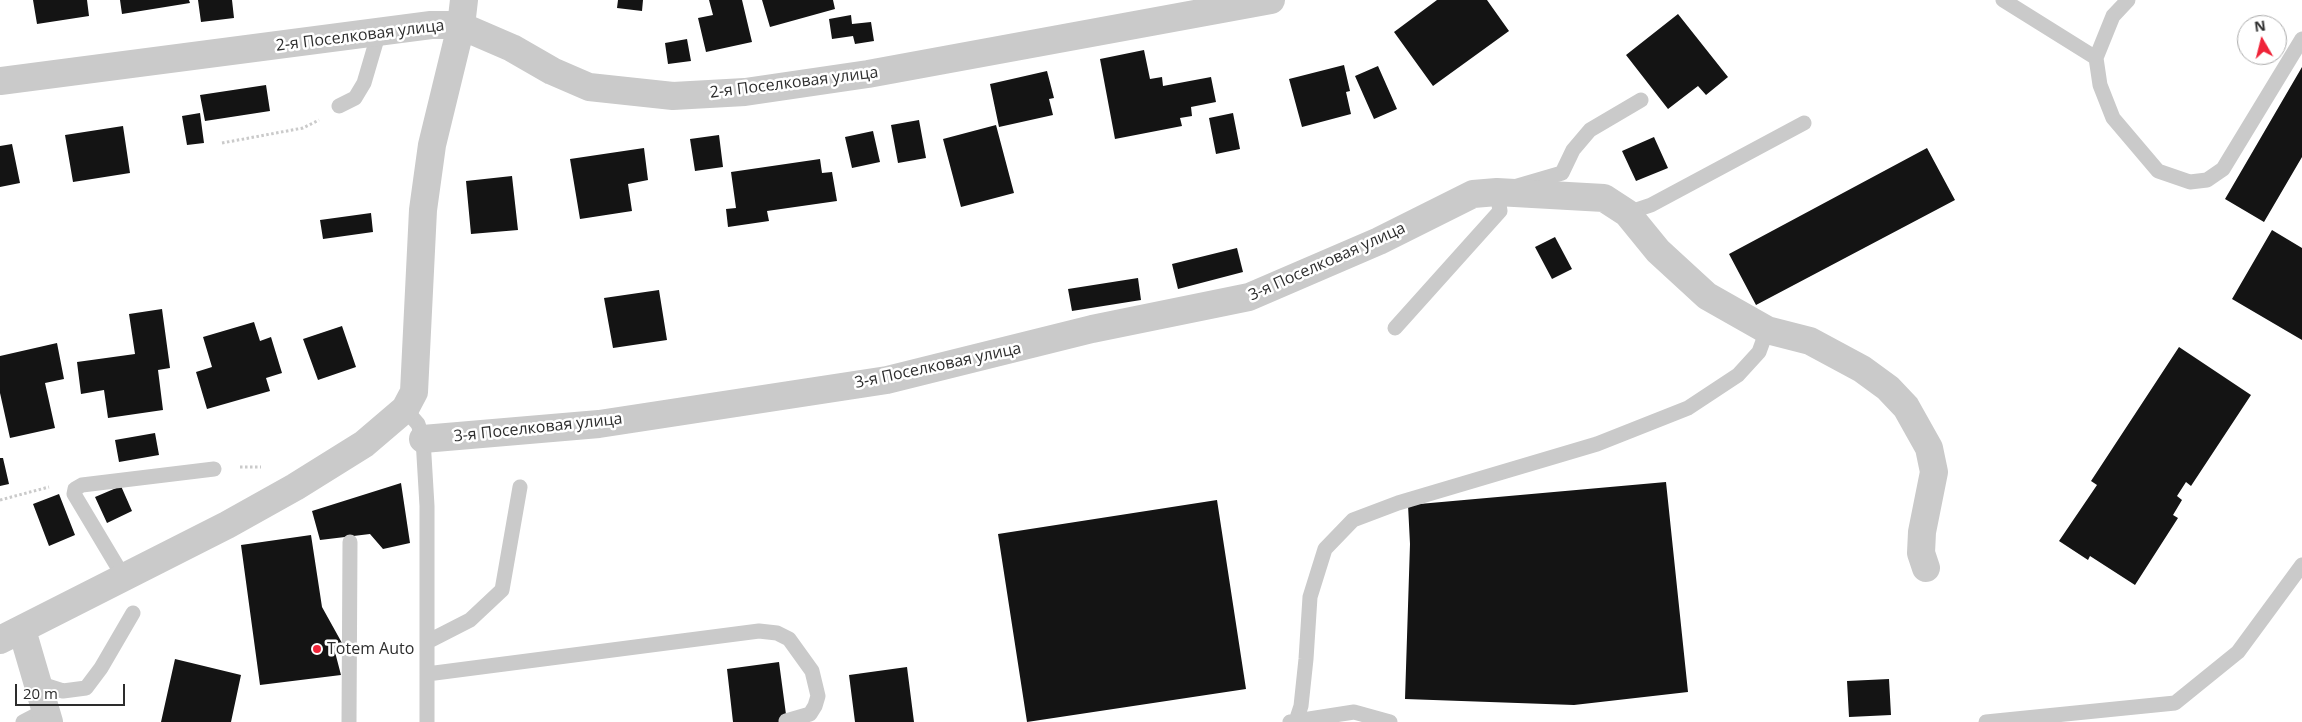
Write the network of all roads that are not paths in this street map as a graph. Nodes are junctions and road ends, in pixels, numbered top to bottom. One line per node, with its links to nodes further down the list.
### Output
1 (1271, 0): 4 (street, 2-я Поселковая улица)
2 (2003, 0): 7 (lane)
3 (2128, 0): 7 (lane)
4 (462, 13): 5 (street, 2-я Поселковая улица); 16 (street)
5 (379, 32): 8 (street, 2-я Поселковая улица); 10 (lane)
6 (2302, 40): 7 (lane)
7 (2096, 58)
8 (0, 81)
9 (1641, 100): 12 (lane)
10 (340, 106)
11 (1804, 123): 13 (lane)
12 (1497, 192): 13 (street, 3-я Поселковая улица); 14 (lane); 17 (street, 3-я Поселковая улица)
13 (1627, 213): 15 (street, 3-я Поселковая улица)
14 (1394, 328)
15 (1767, 330): 22 (street, 3-я Поселковая улица); 31 (lane)
16 (405, 409): 17 (lane); 23 (street)
17 (423, 439): 26 (lane)
18 (214, 469): 23 (lane)
19 (520, 487): 26 (lane)
20 (350, 542): 32 (lane)
21 (2302, 565): 35 (lane)
22 (1926, 568)
23 (123, 576): 25 (street)
24 (133, 613): 28 (lane)
25 (11, 635): 28 (street)
26 (427, 642): 27 (lane)
27 (427, 674): 30 (lane); 33 (lane)
28 (38, 684): 29 (street)
29 (40, 718)
30 (786, 720)
31 (1293, 721): 34 (lane)
32 (349, 722)
33 (427, 722)
34 (1390, 722)
35 (1986, 722)

